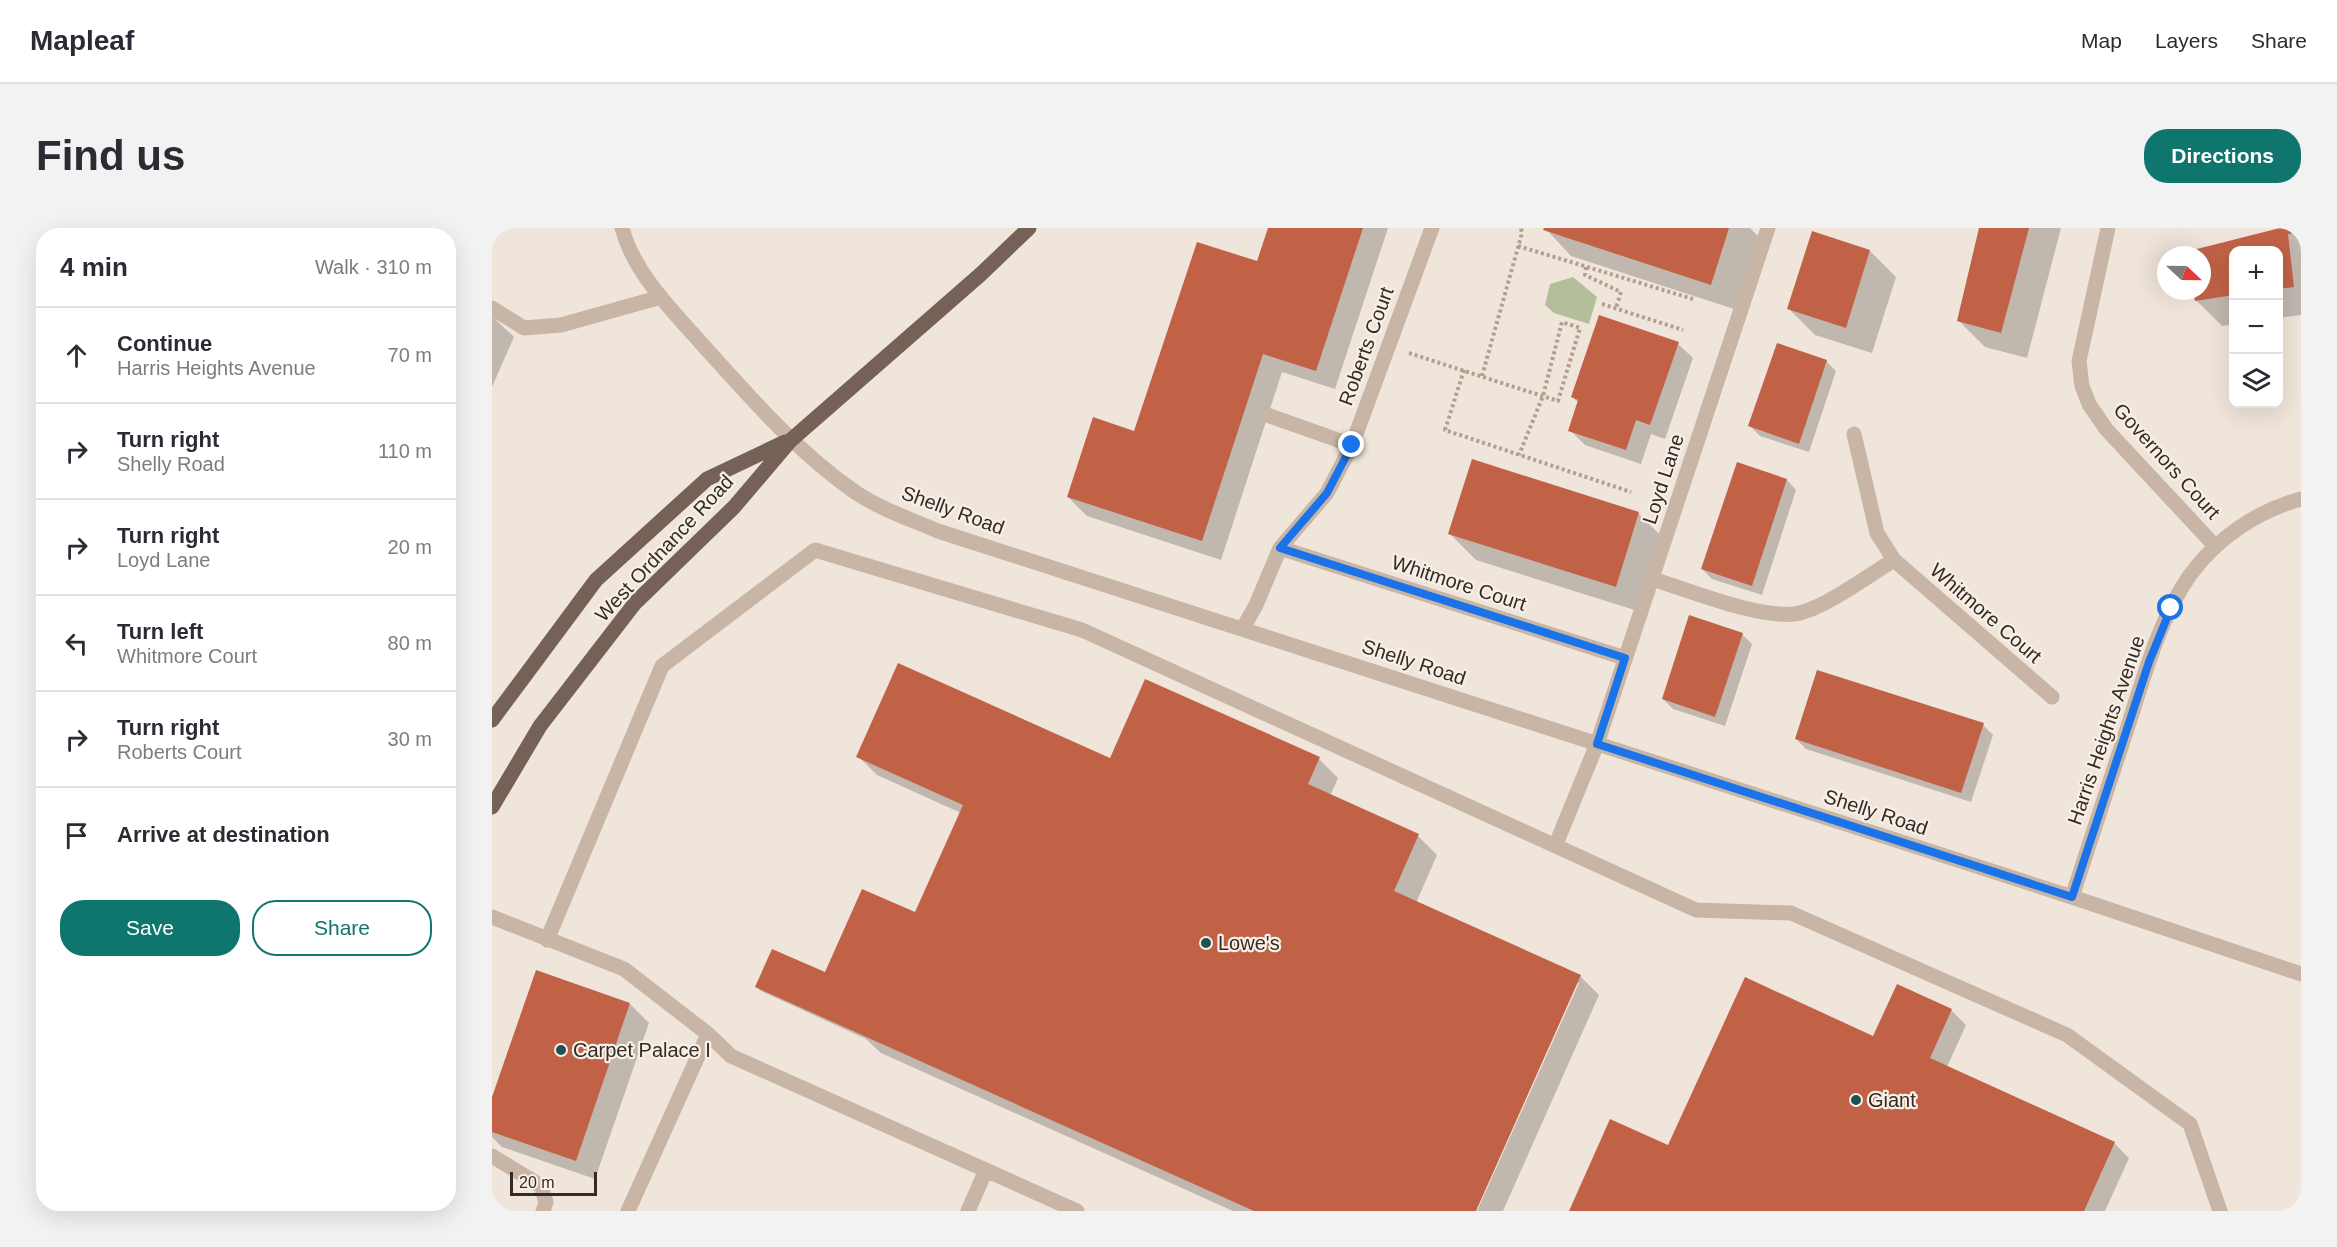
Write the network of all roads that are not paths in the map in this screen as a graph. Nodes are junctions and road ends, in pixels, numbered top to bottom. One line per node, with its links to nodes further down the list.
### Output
1 (622, 228): 6 (street, Shelly Road)
2 (1029, 228): 10 (main road, West Ordnance Road)
3 (1432, 228): 11 (street, Roberts Court)
4 (1768, 228): 16 (street, Loyd Lane)
5 (2108, 228): 13 (street, Governors Court)
6 (661, 297): 7 (street); 10 (street, Shelly Road)
7 (492, 308)
8 (1267, 415): 11 (street)
9 (1854, 434): 15 (street, Whitmore Court)
10 (791, 440): 17 (street, Shelly Road); 20 (main road, West Ordnance Road); 22 (main road, West Ordnance Road)
11 (1352, 445): 14 (street, Roberts Court)
12 (2301, 498): 13 (street, Harris Heights Avenue)
13 (2215, 546): 24 (street, Harris Heights Avenue)
14 (1280, 548): 17 (street, Roberts Court); 18 (street, Whitmore Court)
15 (1894, 560): 16 (street); 19 (street, Whitmore Court)
16 (1652, 579): 18 (street, Loyd Lane)
17 (1243, 628): 21 (street, Shelly Road)
18 (1625, 658): 21 (street, Loyd Lane)
19 (2052, 697)
20 (492, 720)
21 (1597, 744): 23 (street, Loyd Lane); 24 (street, Shelly Road)
22 (492, 807)
23 (1556, 844): 26 (street); 35 (street)
24 (2072, 897): 27 (street, Shelly Road)
25 (492, 917): 26 (street)
26 (546, 940): 28 (street)
27 (2301, 974)
28 (708, 1034): 30 (street); 32 (street)
29 (492, 1156): 31 (street)
30 (986, 1170): 33 (street); 34 (street)
31 (543, 1211)
32 (628, 1211)
33 (968, 1211)
34 (1077, 1211)
35 (2220, 1211)

